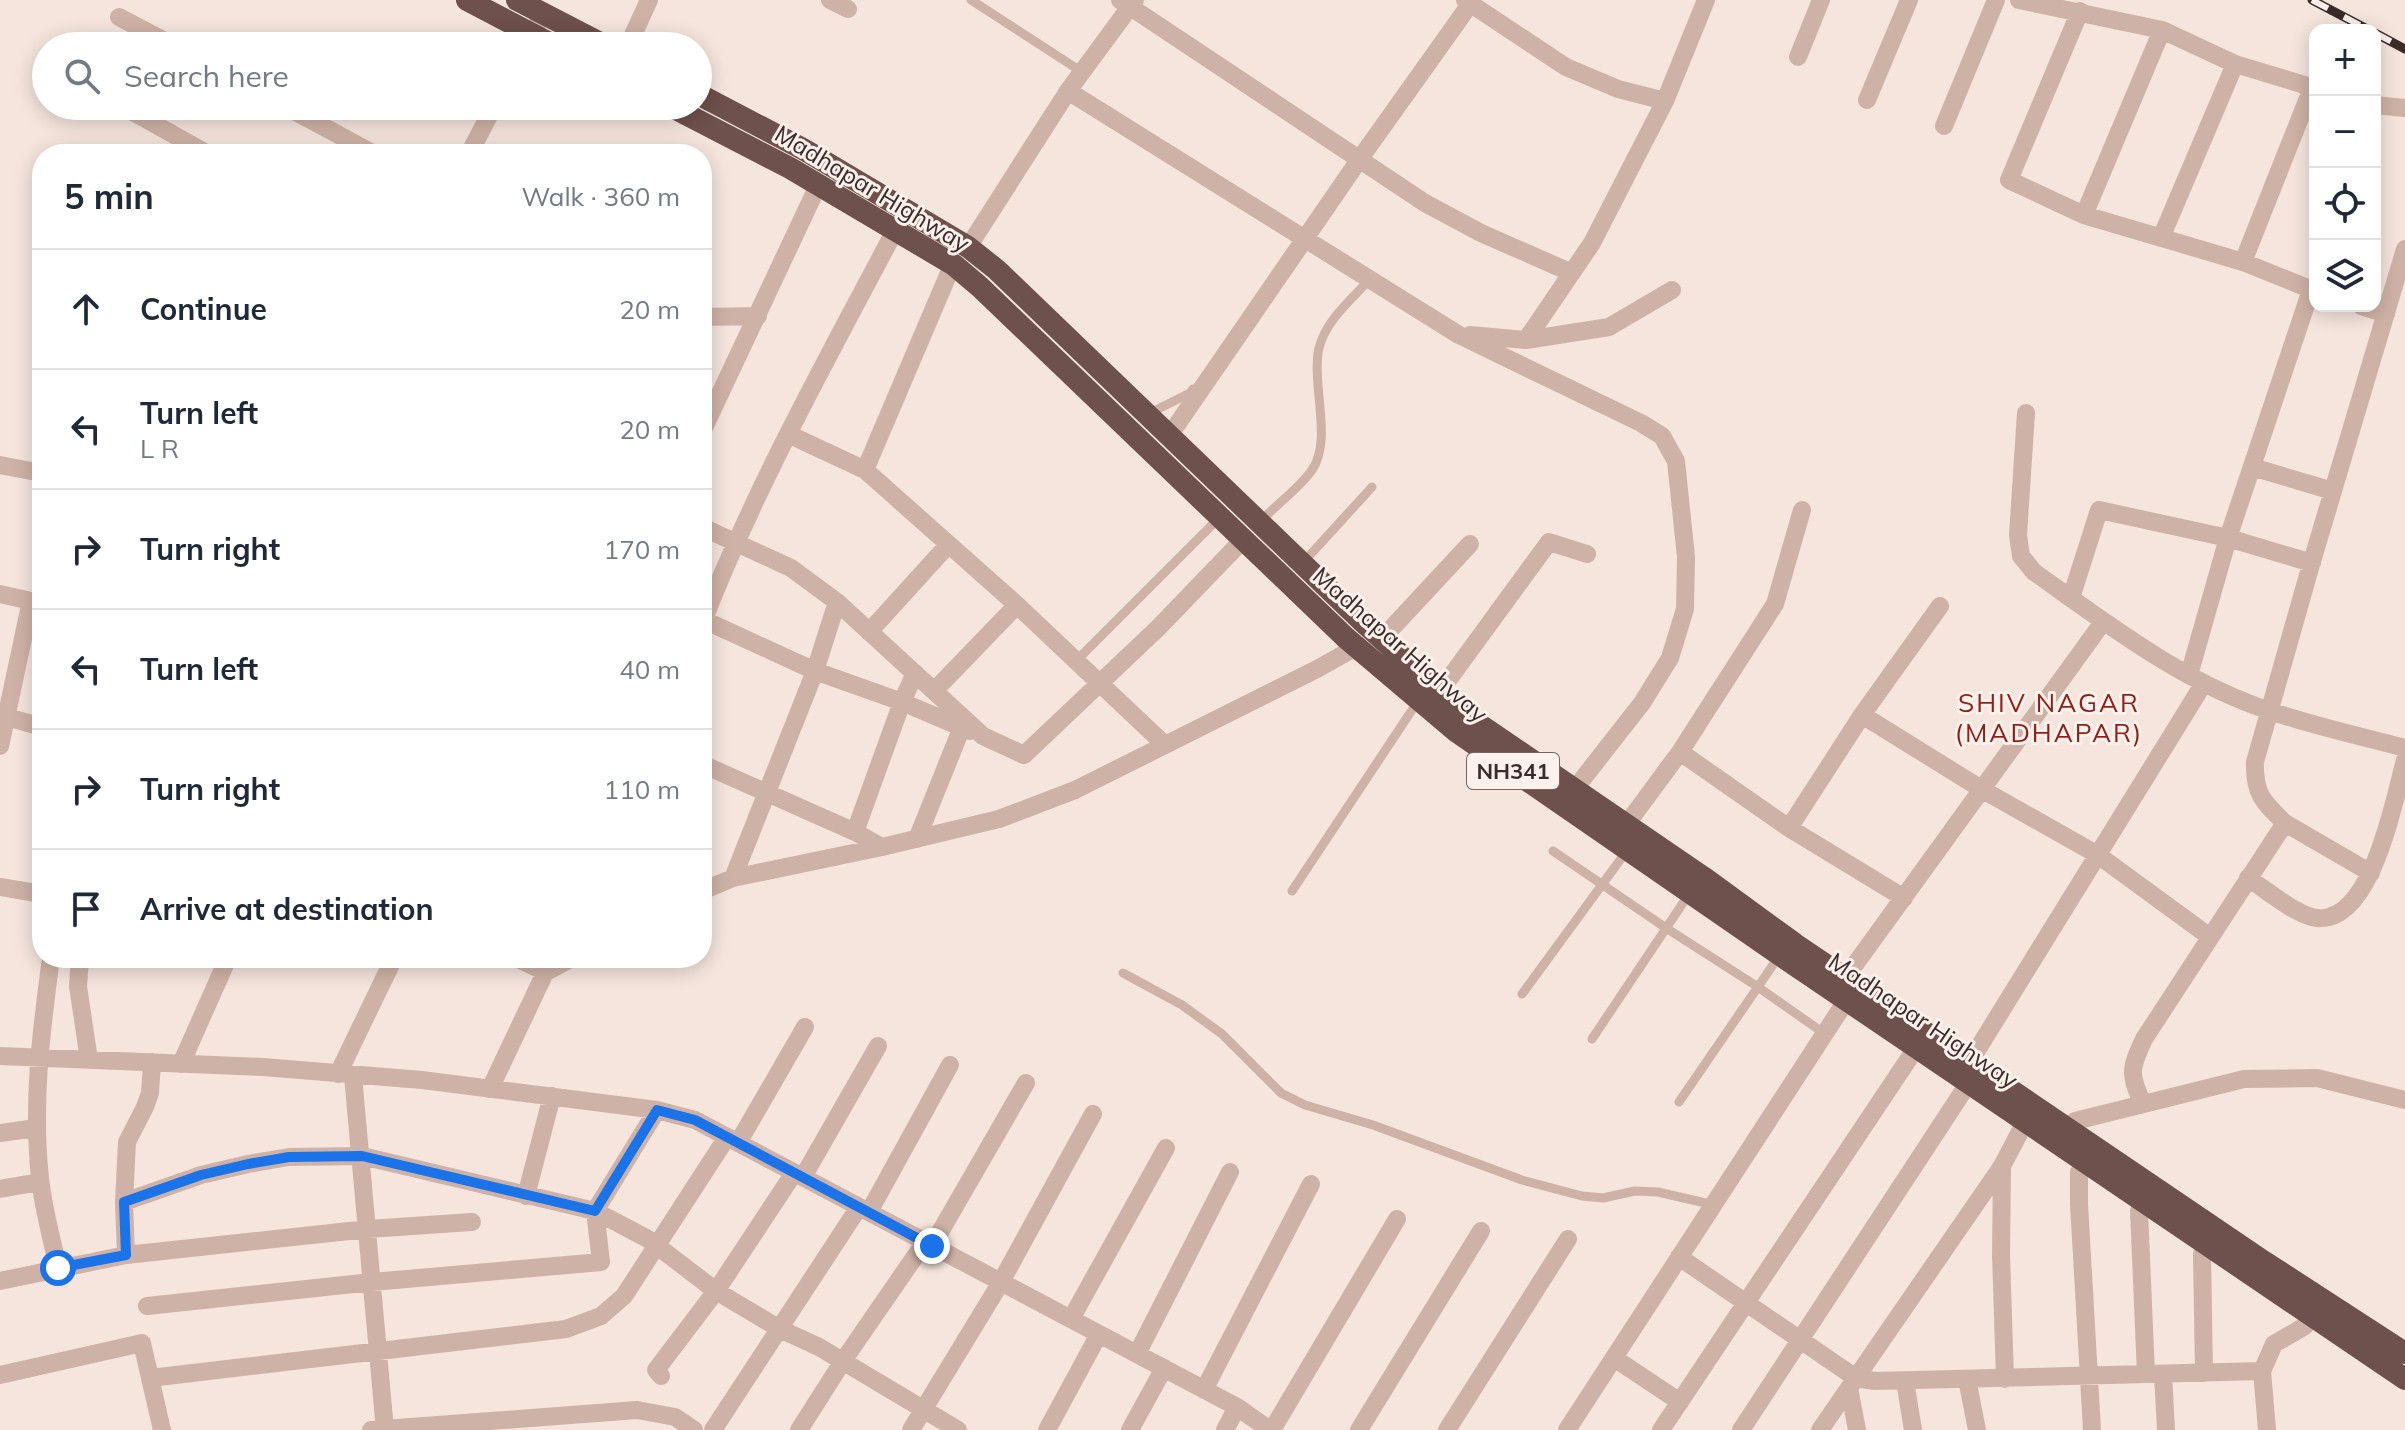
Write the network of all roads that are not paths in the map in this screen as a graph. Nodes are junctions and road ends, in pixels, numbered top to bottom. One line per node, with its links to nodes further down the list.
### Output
1 (467, 0): 19 (highway)
2 (517, 0): 15 (highway)
3 (649, 0): 22 (street)
4 (830, 0): 13 (street)
5 (971, 0): 25 (lane)
6 (1706, 0): 31 (street)
7 (1821, 0): 23 (street)
8 (1909, 0): 29 (street)
9 (1996, 0): 38 (street)
10 (2019, 0): 14 (street)
11 (1470, 1): 31 (street); 42 (street)
12 (1128, 2): 25 (street); 42 (street)
13 (848, 9)
14 (2080, 11): 17 (street); 44 (street)
15 (543, 13): 20 (street); 21 (highway)
16 (119, 17): 18 (street)
17 (2162, 30): 24 (street); 44 (street)
18 (147, 32)
19 (517, 32)
20 (533, 32)
21 (579, 32)
22 (634, 32)
23 (1798, 57)
24 (2235, 64): 26 (street); 48 (street)
25 (1082, 72): 27 (street)
26 (2309, 87)
27 (1068, 91): 46 (street); 47 (street)
28 (2310, 96): 50 (street)
29 (1867, 100)
30 (712, 101): 223 (highway, Madhapar Highway / NH341)
31 (1665, 101): 53 (street)
32 (2381, 106): 33 (street)
33 (2405, 108)
34 (147, 120): 39 (street)
35 (311, 120): 40 (street)
36 (487, 120): 41 (street)
37 (697, 120): 237 (highway, Madhapar Highway / NH341)
38 (1944, 126)
39 (190, 144)
40 (355, 144)
41 (474, 144)
42 (1359, 160): 47 (street); 53 (street)
43 (815, 192): 60 (street)
44 (2084, 215): 48 (street)
45 (892, 236): 68 (street)
46 (974, 238)
47 (1304, 238): 54 (street); 64 (lane); 67 (street)
48 (2161, 238): 50 (street)
49 (2405, 249): 51 (street)
50 (2243, 262): 55 (street)
51 (2402, 269): 59 (street)
52 (949, 273): 71 (street)
53 (1572, 273): 63 (street)
54 (1370, 279): 62 (street); 76 (lane)
55 (2309, 289)
56 (1672, 290): 63 (street)
57 (2309, 303): 70 (street)
58 (2380, 312): 59 (street)
59 (2386, 314): 74 (street)
60 (758, 316): 61 (street); 65 (street)
61 (712, 317)
62 (1459, 335): 63 (street); 121 (street)
63 (1526, 340)
64 (1158, 409)
65 (712, 411)
66 (2026, 413): 88 (street)
67 (1176, 426)
68 (788, 434): 71 (street); 80 (street)
69 (0, 465): 72 (street)
70 (2252, 467): 74 (street); 79 (street)
71 (865, 470): 82 (street)
72 (32, 471)
73 (1372, 487): 85 (lane)
74 (2333, 491): 86 (street)
75 (1802, 510): 118 (street)
76 (1268, 514)
77 (1215, 522): 100 (lane)
78 (712, 532): 80 (street)
79 (2228, 538): 86 (street); 88 (street); 103 (street)
80 (736, 544): 90 (street); 91 (street)
81 (1470, 544): 97 (street)
82 (948, 545): 92 (street); 98 (street)
83 (1238, 545): 104 (street)
84 (1587, 554): 105 (street)
85 (1310, 555)
86 (2312, 563): 109 (street)
87 (0, 594): 89 (street)
88 (2071, 598): 95 (street)
89 (32, 601)
90 (712, 601)
91 (837, 602): 98 (street); 101 (street)
92 (1017, 605): 100 (street); 106 (street)
93 (1940, 606): 110 (street)
94 (32, 619): 111 (street)
95 (2103, 622): 103 (street); 122 (street)
96 (712, 626): 101 (street)
97 (1389, 631)
98 (869, 632): 102 (street)
99 (1349, 651): 115 (street)
100 (1077, 660): 104 (street)
101 (815, 671): 107 (street); 123 (street)
102 (915, 673): 106 (street); 107 (street)
103 (2197, 679): 109 (street); 133 (street)
104 (1101, 682): 114 (street); 115 (street)
105 (1446, 683)
106 (934, 691): 114 (street)
107 (902, 702): 113 (street); 128 (street)
108 (1414, 707): 141 (lane)
109 (2269, 711): 117 (street); 125 (street)
110 (1862, 715): 122 (street); 126 (street)
111 (4, 716): 112 (street); 116 (street)
112 (32, 724)
113 (962, 727): 114 (street); 130 (street)
114 (983, 736)
115 (1164, 744): 130 (street)
116 (0, 746)
117 (2405, 748)
118 (1680, 752): 124 (street); 126 (street)
119 (2405, 760): 127 (street)
120 (712, 769): 123 (street)
121 (1581, 781)
122 (1983, 790): 133 (street); 143 (street)
123 (766, 794): 128 (street); 136 (street)
124 (1632, 817)
125 (2285, 823): 135 (street); 137 (street)
126 (1789, 828): 143 (street)
127 (2386, 831): 129 (street); 135 (street)
128 (855, 832): 131 (street)
129 (2405, 836)
130 (917, 839): 131 (street)
131 (882, 847): 136 (street)
132 (1553, 851): 138 (lane)
133 (2098, 855): 146 (street); 163 (street)
134 (1623, 856): 138 (lane)
135 (2371, 873): 137 (street)
136 (733, 878): 140 (street)
137 (2248, 878): 146 (street)
138 (1603, 883): 145 (lane); 156 (lane)
139 (0, 887): 142 (street)
140 (712, 887)
141 (1292, 891)
142 (32, 892)
143 (1904, 898): 153 (street)
144 (1685, 900): 145 (lane)
145 (1666, 928): 155 (lane); 160 (lane)
146 (2210, 937): 177 (street)
147 (1775, 962): 155 (lane)
148 (50, 968): 165 (street)
149 (79, 968): 166 (street)
150 (224, 968): 168 (street)
151 (390, 968): 170 (street)
152 (548, 968): 172 (street)
153 (1851, 970)
154 (1123, 973): 196 (lane)
155 (1758, 987): 159 (lane); 176 (lane)
156 (1522, 994)
157 (1842, 1007): 159 (street)
158 (805, 1027): 184 (street)
159 (1825, 1034): 196 (street)
160 (1592, 1039)
161 (878, 1046): 190 (street)
162 (1912, 1054): 215 (street)
163 (1974, 1055)
164 (0, 1056): 165 (street)
165 (38, 1058): 166 (street); 181 (street)
166 (89, 1060): 167 (street)
167 (152, 1062): 168 (street); 195 (street)
168 (181, 1064): 170 (street)
169 (950, 1065): 197 (street)
170 (346, 1075): 172 (street); 186 (street)
171 (1026, 1083): 206 (street)
172 (490, 1089): 174 (street)
173 (1964, 1090): 221 (street)
174 (552, 1096): 178 (street); 194 (street)
175 (2405, 1100): 177 (street)
176 (1679, 1102)
177 (2143, 1104): 180 (street)
178 (657, 1110): 184 (street); 198 (street)
179 (1093, 1114): 213 (street)
180 (2075, 1121)
181 (36, 1128): 183 (street); 191 (street)
182 (2022, 1128): 187 (street)
183 (0, 1133)
184 (732, 1140): 190 (street); 205 (street)
185 (1166, 1148): 217 (street)
186 (362, 1156): 194 (street); 195 (street); 202 (street)
187 (2002, 1166): 236 (street); 239 (street)
188 (1230, 1172): 224 (street)
189 (2079, 1172): 233 (street)
190 (798, 1175): 197 (street); 214 (street)
191 (40, 1182): 193 (street); 210 (street)
192 (1311, 1184): 240 (street)
193 (0, 1189)
194 (526, 1196): 198 (street)
195 (124, 1202): 208 (street)
196 (1714, 1205): 209 (street)
197 (864, 1210): 206 (street); 219 (street)
198 (595, 1211): 205 (street); 212 (street)
199 (2139, 1211): 230 (street)
200 (1397, 1219): 254 (street)
201 (472, 1222): 202 (street)
202 (368, 1229): 208 (street); 212 (street)
203 (1481, 1231): 255 (street)
204 (1568, 1239): 256 (street)
205 (656, 1244): 214 (street); 222 (street)
206 (928, 1244): 213 (street); 226 (street)
207 (2202, 1254): 229 (street)
208 (126, 1255): 210 (street)
209 (1679, 1257): 215 (street); 225 (street)
210 (58, 1268): 211 (street)
211 (0, 1281)
212 (372, 1282): 216 (street); 222 (street)
213 (1001, 1282): 217 (street); 243 (street)
214 (716, 1291): 219 (street); 232 (street)
215 (1746, 1303): 221 (street); 241 (street)
216 (147, 1306)
217 (1071, 1319): 220 (street)
218 (2305, 1326): 228 (street)
219 (780, 1329): 226 (street); 247 (street)
220 (1099, 1334): 224 (street); 251 (street)
221 (1801, 1340): 239 (street); 259 (street)
222 (378, 1351): 234 (street); 245 (street)
223 (2405, 1353)
224 (1137, 1354): 227 (street)
225 (1614, 1358): 241 (street); 257 (street)
226 (843, 1361): 243 (street); 248 (street)
227 (1164, 1368): 240 (street); 252 (street)
228 (2262, 1371): 229 (street); 266 (street)
229 (2204, 1373): 230 (street)
230 (2154, 1374): 233 (street); 265 (street)
231 (0, 1375): 234 (street)
232 (661, 1376)
233 (2087, 1376): 236 (street); 264 (street)
234 (150, 1378): 244 (street)
235 (1967, 1379): 236 (street); 238 (street); 263 (street)
236 (2005, 1379)
237 (2405, 1379)
238 (1905, 1381): 239 (street); 262 (street)
239 (1852, 1383): 260 (street); 261 (street)
240 (1204, 1390): 242 (street)
241 (1680, 1402): 258 (street)
242 (1237, 1407): 253 (street); 254 (street)
243 (922, 1409): 249 (street); 250 (street)
244 (162, 1430)
245 (380, 1430): 246 (street)
246 (694, 1430)
247 (713, 1430)
248 (799, 1430)
249 (911, 1430)
250 (958, 1430)
251 (1047, 1430)
252 (1130, 1430)
253 (1225, 1430)
254 (1271, 1430)
255 (1359, 1430)
256 (1447, 1430)
257 (1567, 1430)
258 (1661, 1430)
259 (1741, 1430)
260 (1820, 1430)
261 (1857, 1430)
262 (1913, 1430)
263 (1977, 1430)
264 (2092, 1430)
265 (2166, 1430)
266 (2267, 1430)

